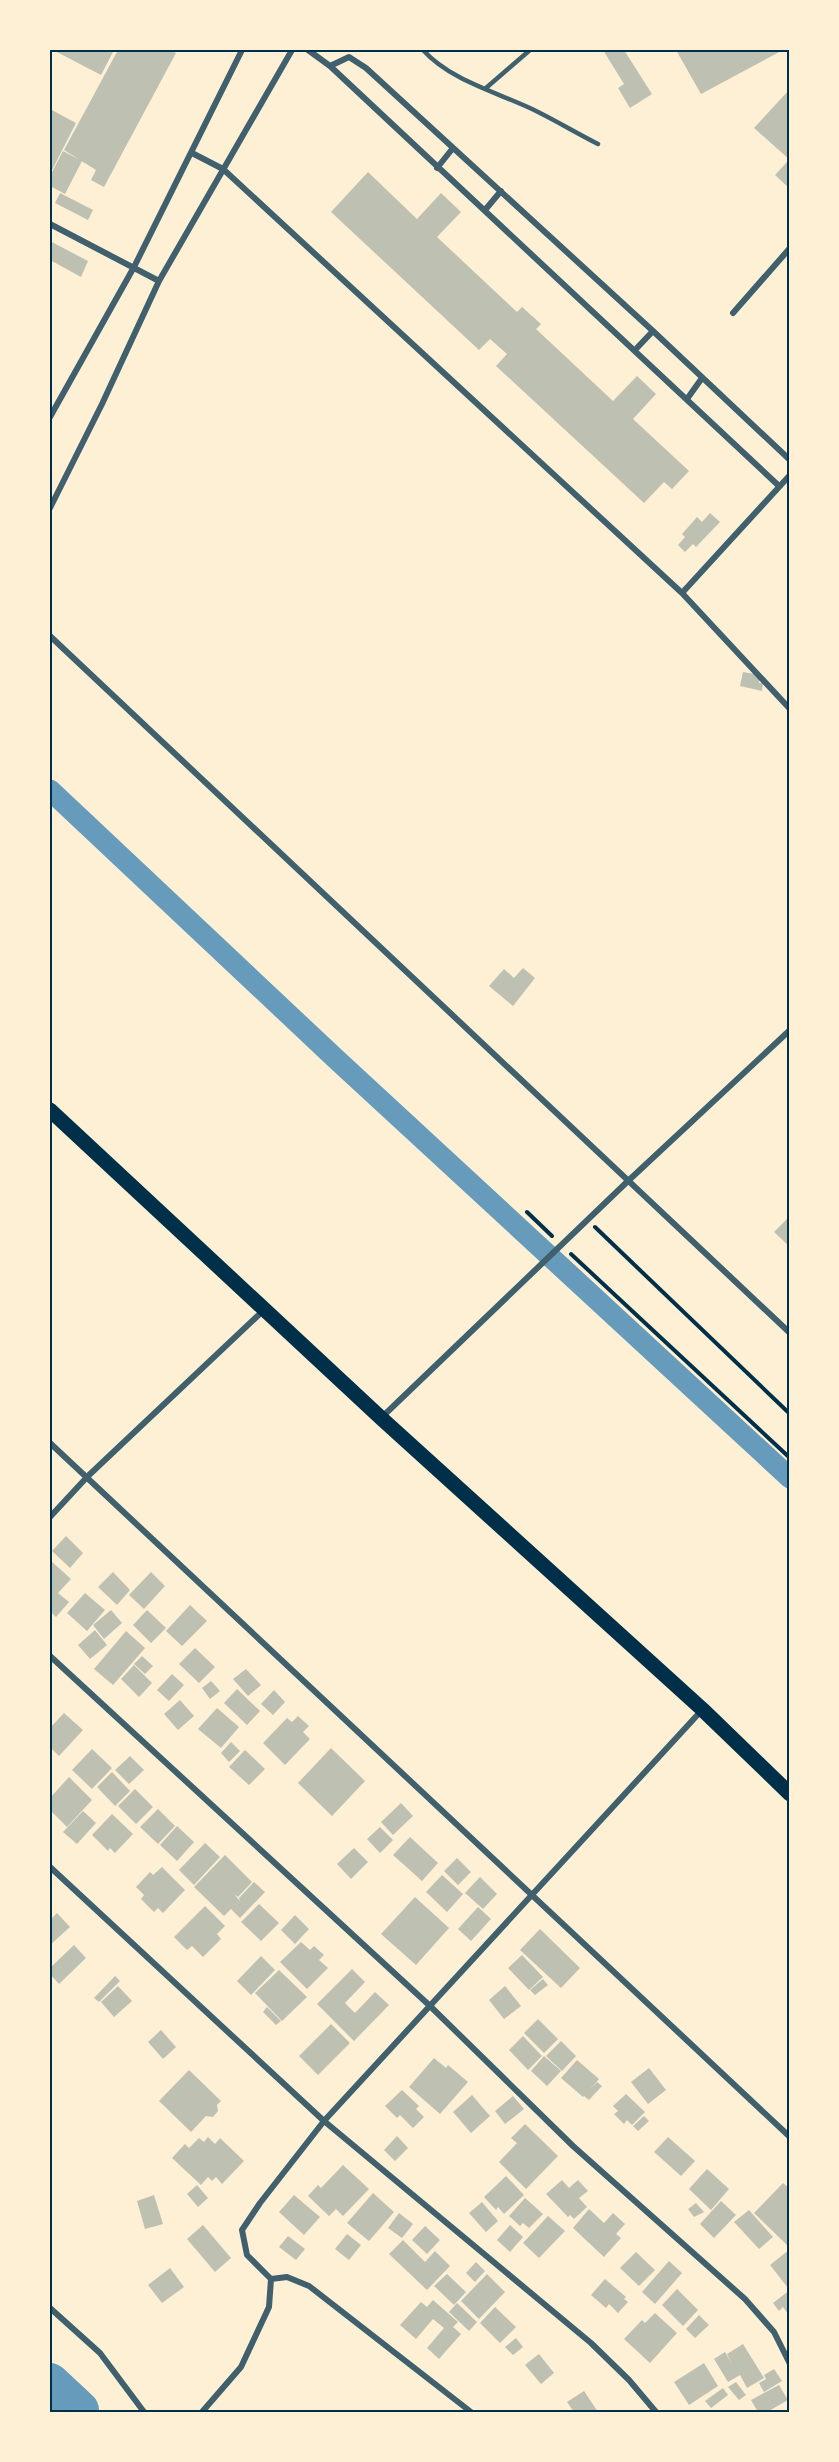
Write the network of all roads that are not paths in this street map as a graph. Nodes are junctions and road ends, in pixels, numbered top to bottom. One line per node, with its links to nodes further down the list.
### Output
1 (242, 50): 10 (street)
2 (292, 50): 12 (street)
3 (308, 50): 6 (street)
4 (423, 50): 7 (lane)
5 (530, 50): 7 (lane)
6 (330, 66): 9 (street); 11 (street)
7 (486, 88): 8 (lane)
8 (598, 144)
9 (453, 148): 11 (street); 13 (street)
10 (192, 153): 12 (street); 17 (street)
11 (437, 168): 14 (street)
12 (223, 169): 18 (street); 29 (street)
13 (501, 191): 14 (street); 20 (street)
14 (485, 210): 21 (street)
15 (50, 224): 17 (street)
16 (789, 248): 19 (street)
17 (134, 267): 18 (street); 24 (street)
18 (159, 281): 28 (street)
19 (733, 313)
20 (653, 330): 21 (street); 22 (street)
21 (635, 350): 23 (street)
22 (702, 378): 23 (street); 25 (street)
23 (687, 399): 27 (street)
24 (50, 417)
25 (789, 460)
26 (789, 475): 27 (street)
27 (780, 486): 29 (street)
28 (50, 508)
29 (682, 593): 31 (street)
30 (50, 636): 34 (street)
31 (789, 709)
32 (789, 1030): 34 (street)
33 (50, 1110): 35 (main road)
34 (628, 1181): 36 (street); 37 (street)
35 (265, 1309): 37 (main road); 39 (street)
36 (789, 1334)
37 (381, 1418): 42 (main road)
38 (50, 1443): 39 (street)
39 (88, 1476): 40 (street); 45 (street)
40 (50, 1517)
41 (50, 1656): 46 (street)
42 (702, 1709): 43 (main road); 45 (street)
43 (789, 1794)
44 (50, 1867): 47 (street)
45 (529, 1895): 46 (street); 48 (street)
46 (429, 2005): 47 (street); 51 (street)
47 (324, 2121): 49 (street); 55 (street)
48 (789, 2137)
49 (271, 2279): 53 (street); 54 (street)
50 (50, 2308): 52 (street)
51 (789, 2364)
52 (144, 2412)
53 (202, 2412)
54 (471, 2412)
55 (656, 2412)

